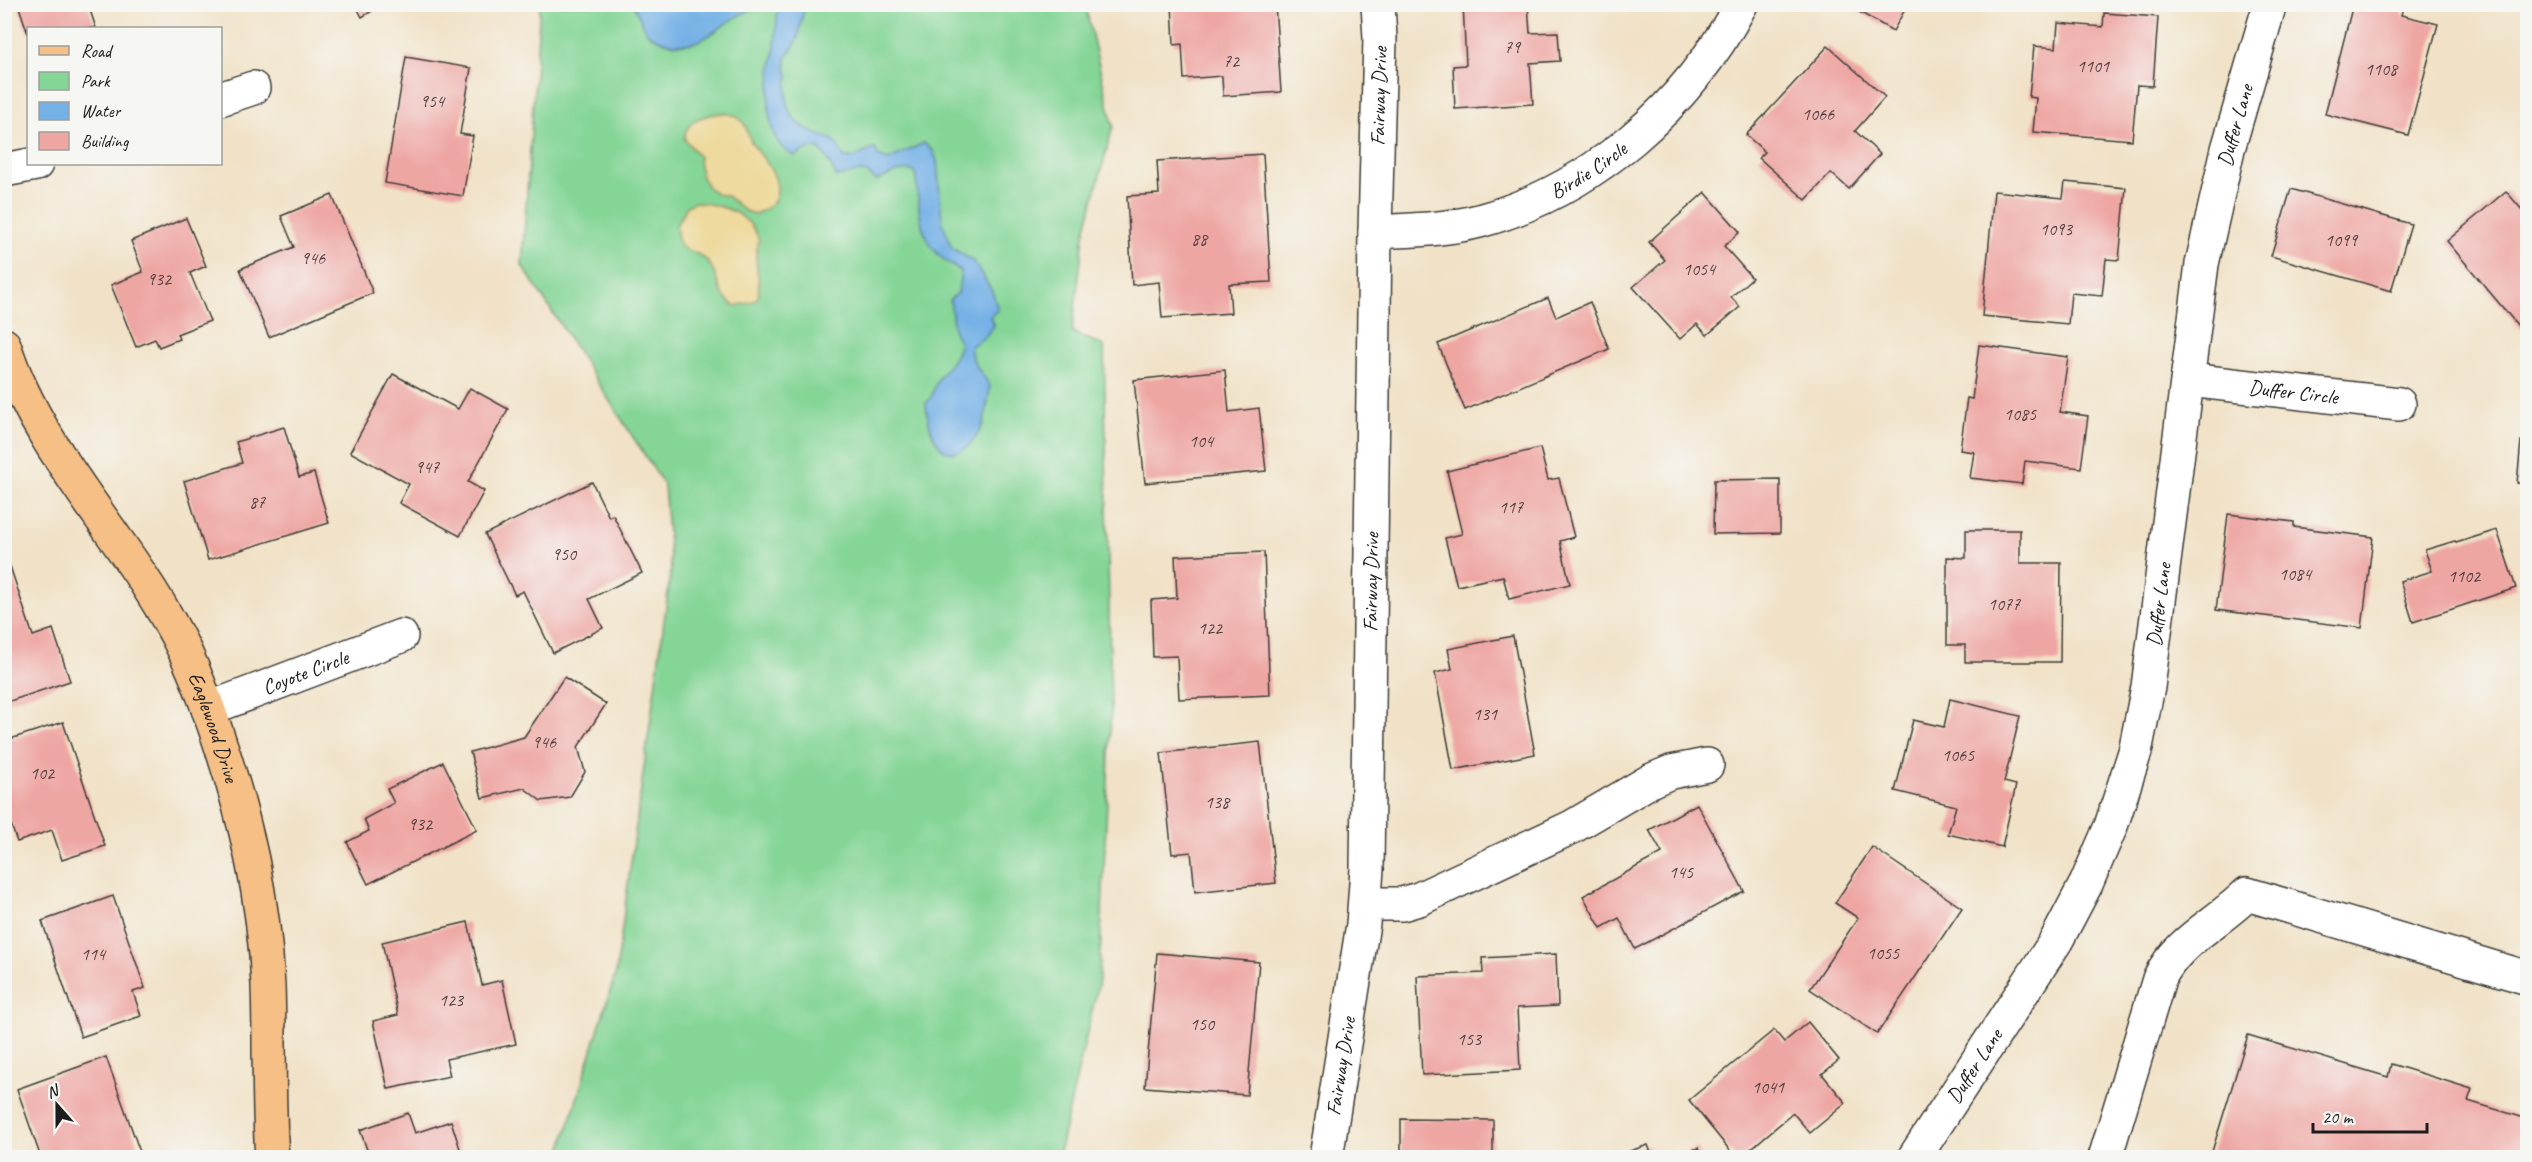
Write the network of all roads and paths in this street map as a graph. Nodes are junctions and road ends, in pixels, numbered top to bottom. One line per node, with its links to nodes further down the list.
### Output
1 (1378, 4): 8 (street, Fairway Drive)
2 (1741, 4): 8 (street, Birdie Circle)
3 (2270, 4): 10 (street, Duffer Lane)
4 (253, 88): 5 (street)
5 (222, 98)
6 (31, 165): 7 (street)
7 (4, 170)
8 (1375, 232): 15 (street, Fairway Drive)
9 (4, 345): 13 (main road, Eaglewood Drive)
10 (2188, 380): 11 (street, Duffer Circle); 19 (street, Duffer Lane)
11 (2399, 404)
12 (401, 636): 13 (street, Coyote Circle)
13 (208, 709): 17 (main road, Eaglewood Drive)
14 (1707, 765): 15 (street)
15 (1365, 904): 18 (street, Fairway Drive)
16 (2528, 978): 20 (street)
17 (272, 1158)
18 (1326, 1158)
19 (1914, 1158)
20 (2105, 1158)

